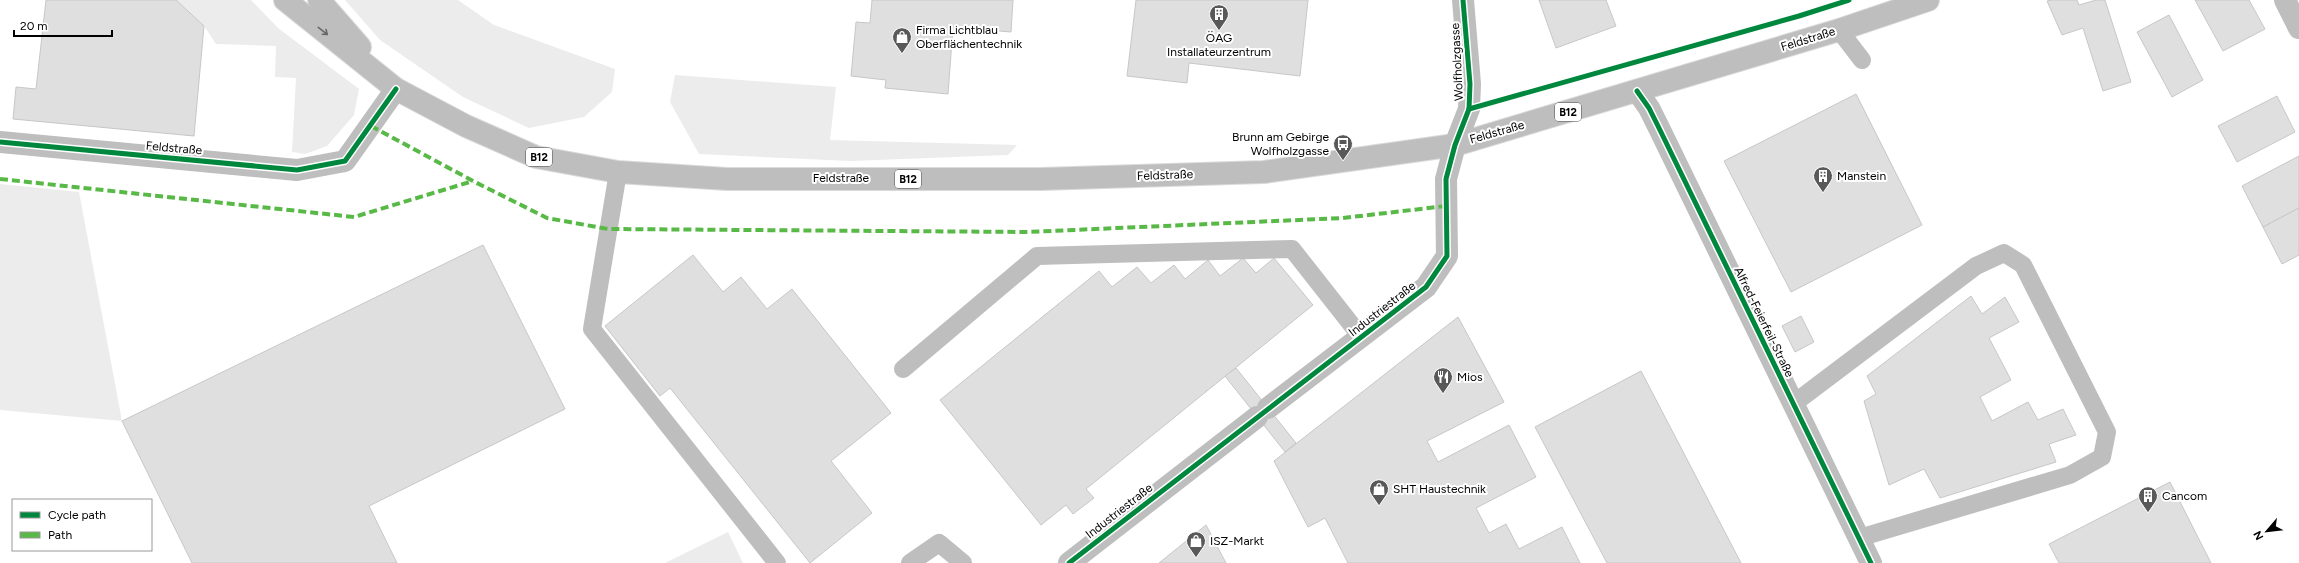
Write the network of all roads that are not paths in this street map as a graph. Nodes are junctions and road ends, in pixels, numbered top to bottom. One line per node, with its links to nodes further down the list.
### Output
1 (319, 0): 9 (main road, B12)
2 (1463, 0): 12 (main road, Wolfholzgasse)
3 (1928, 0): 7 (main road, Feldstraße / B12)
4 (2285, 0): 6 (main road)
5 (288, 2): 9 (main road, one-way to 9)
6 (2299, 28)
7 (1838, 30): 8 (lane); 10 (main road, Feldstraße / B12)
8 (1862, 60)
9 (396, 89): 11 (main road, Feldstraße); 13 (main road, Feldstraße / B12)
10 (1637, 92): 12 (main road, Feldstraße / B12); 16 (main road, Alfred-Feierfeil-Straße)
11 (0, 142)
12 (1455, 145): 13 (main road, Feldstraße / B12); 14 (main road, Industriestraße)
13 (618, 172): 18 (lane)
14 (1362, 338): 15 (lane); 21 (main road, Industriestraße)
15 (903, 369)
16 (1793, 404): 17 (main road, Alfred-Feierfeil-Straße); 17 (lane)
17 (1859, 538): 22 (main road, Alfred-Feierfeil-Straße)
18 (777, 563)
19 (910, 563): 20 (lane)
20 (963, 563)
21 (1069, 563)
22 (1871, 563)

